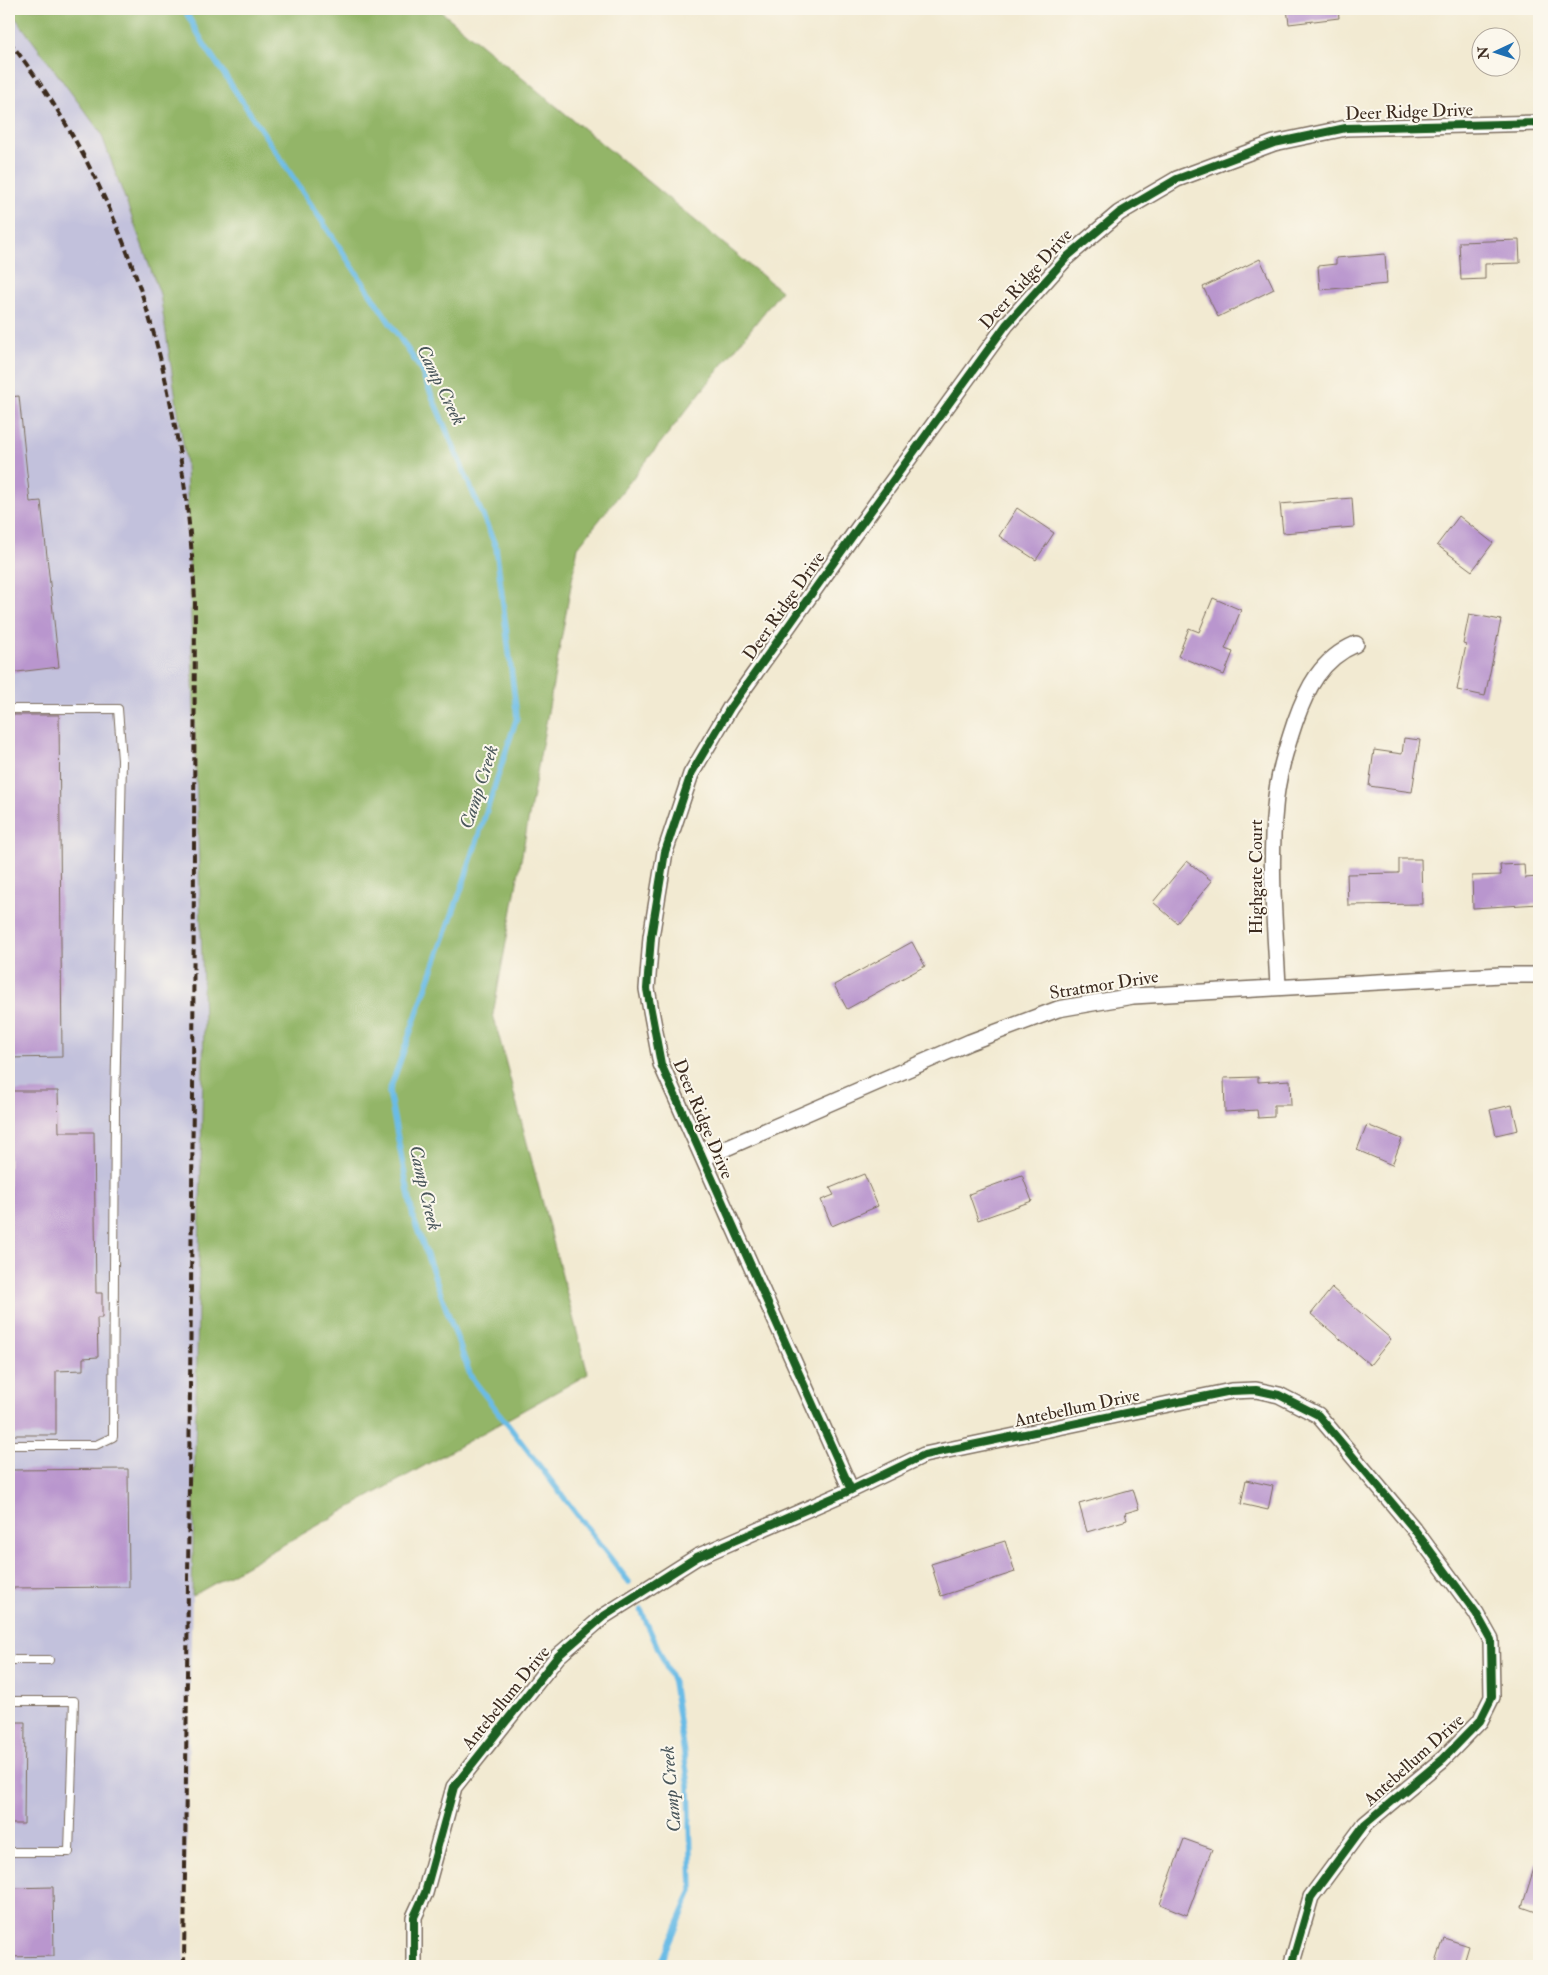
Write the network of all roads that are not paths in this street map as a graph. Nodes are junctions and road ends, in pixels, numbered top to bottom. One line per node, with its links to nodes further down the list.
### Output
1 (1539, 123): 6 (street, Deer Ridge Drive)
2 (1356, 644): 5 (street, Highgate Court)
3 (9, 709): 7 (lane)
4 (1539, 976): 5 (street, Stratmor Drive)
5 (1278, 986): 6 (street, Stratmor Drive)
6 (703, 1158): 8 (street, Deer Ridge Drive)
7 (9, 1446)
8 (851, 1490): 13 (street, Antebellum Drive); 14 (street, Antebellum Drive)
9 (9, 1660): 10 (lane)
10 (49, 1660)
11 (9, 1701): 12 (lane)
12 (9, 1852)
13 (414, 1966)
14 (1291, 1966)

